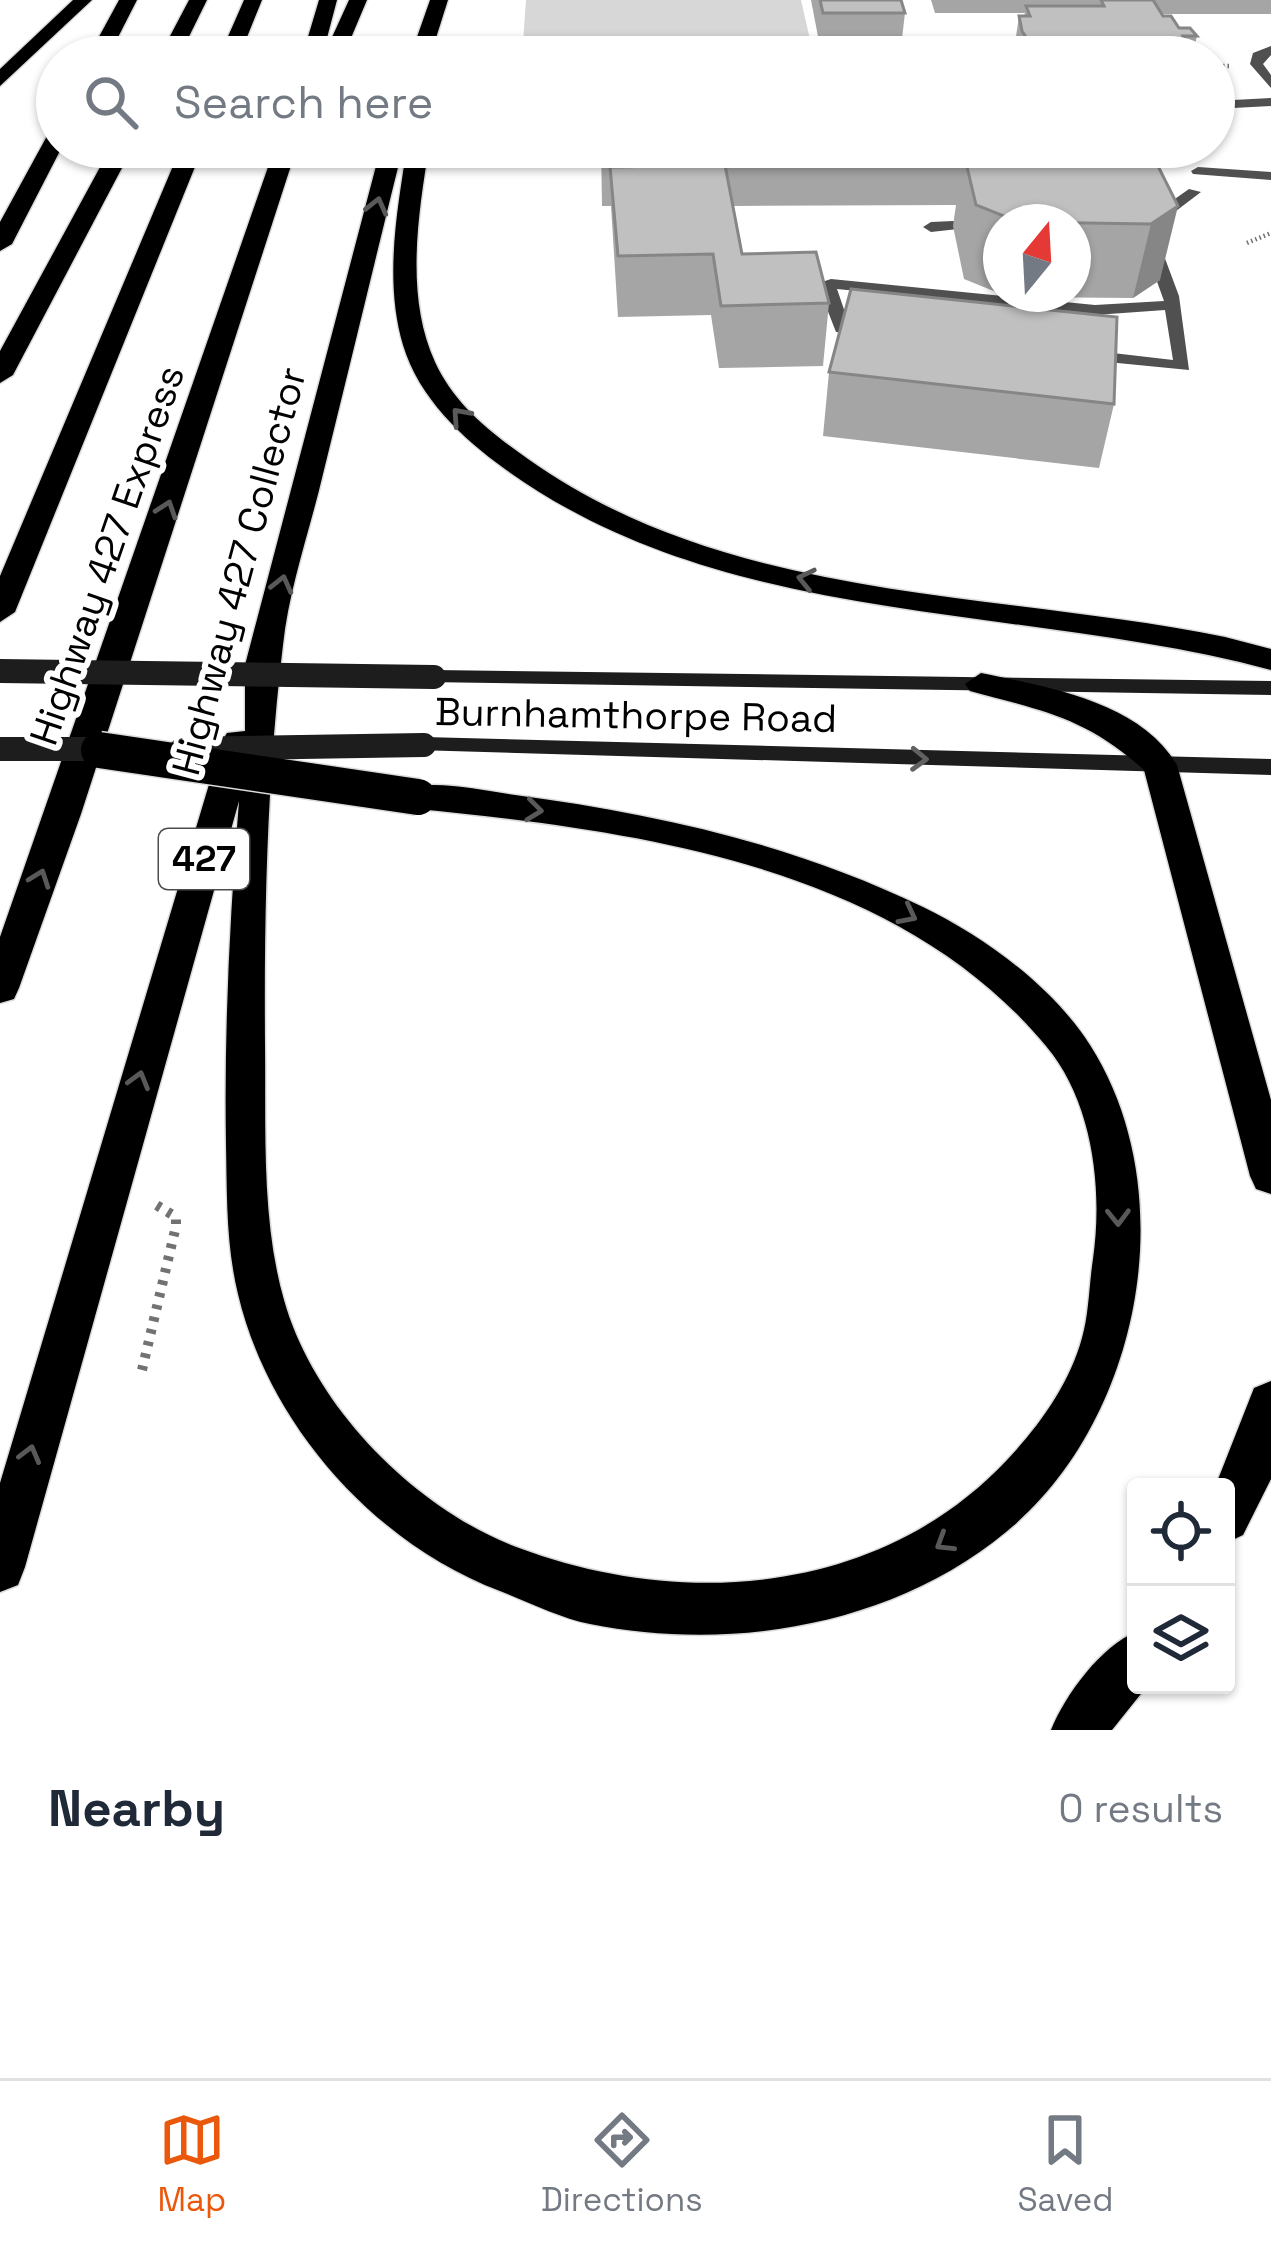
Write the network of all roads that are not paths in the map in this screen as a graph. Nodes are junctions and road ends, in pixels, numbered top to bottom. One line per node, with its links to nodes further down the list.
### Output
1 (83, 0): 8 (highway)
2 (128, 0): 9 (highway)
3 (198, 0): 10 (highway)
4 (253, 0): 11 (highway)
5 (328, 0): 12 (highway)
6 (358, 0): 13 (highway)
7 (441, 0): 14 (highway); 15 (highway)
8 (46, 36)
9 (109, 36)
10 (180, 36)
11 (238, 36)
12 (318, 36)
13 (342, 36)
14 (428, 36)
15 (436, 36)
16 (36, 45): 18 (highway)
17 (1271, 50): 19 (street)
18 (0, 80)
19 (1271, 84)
20 (1271, 102): 21 (street)
21 (1235, 104)
22 (40, 168): 35 (highway)
23 (111, 168): 39 (highway)
24 (183, 168): 40 (highway, Highway 427 Express)
25 (280, 168): 30 (highway, Highway 427 Express)
26 (286, 168): 30 (highway)
27 (387, 168): 41 (highway, Highway 427 Collector / 427, one-way to 27)
28 (416, 168): 42 (highway, one-way to 28)
29 (1271, 176): 31 (street)
30 (266, 214): 50 (highway, Highway 427 Express, one-way to 30)
31 (1165, 218): 32 (street); 36 (street)
32 (1135, 224)
33 (953, 226): 34 (street)
34 (931, 227)
35 (0, 244)
36 (1172, 305): 37 (street); 38 (street)
37 (887, 333)
38 (1069, 353)
39 (0, 375)
40 (0, 612)
41 (267, 644): 47 (highway, one-way to 41, bridge); 54 (highway, Highway 427 Collector / 427, one-way to 41)
42 (1271, 660)
43 (0, 671): 44 (main road, Burnhamthorpe Road, bridge)
44 (981, 684): 45 (main road, Burnhamthorpe Road); 48 (highway)
45 (1271, 688)
46 (0, 749): 47 (main road, Burnhamthorpe Road, bridge)
47 (99, 750): 48 (main road, Burnhamthorpe Road, one-way to 48, bridge)
48 (1160, 765): 49 (main road, Burnhamthorpe Road); 51 (highway)
49 (1271, 767)
50 (0, 988)
51 (1271, 1176)
52 (1271, 1404): 53 (highway)
53 (1235, 1501)
54 (0, 1567)
55 (1127, 1669): 56 (highway)
56 (1078, 1730)

